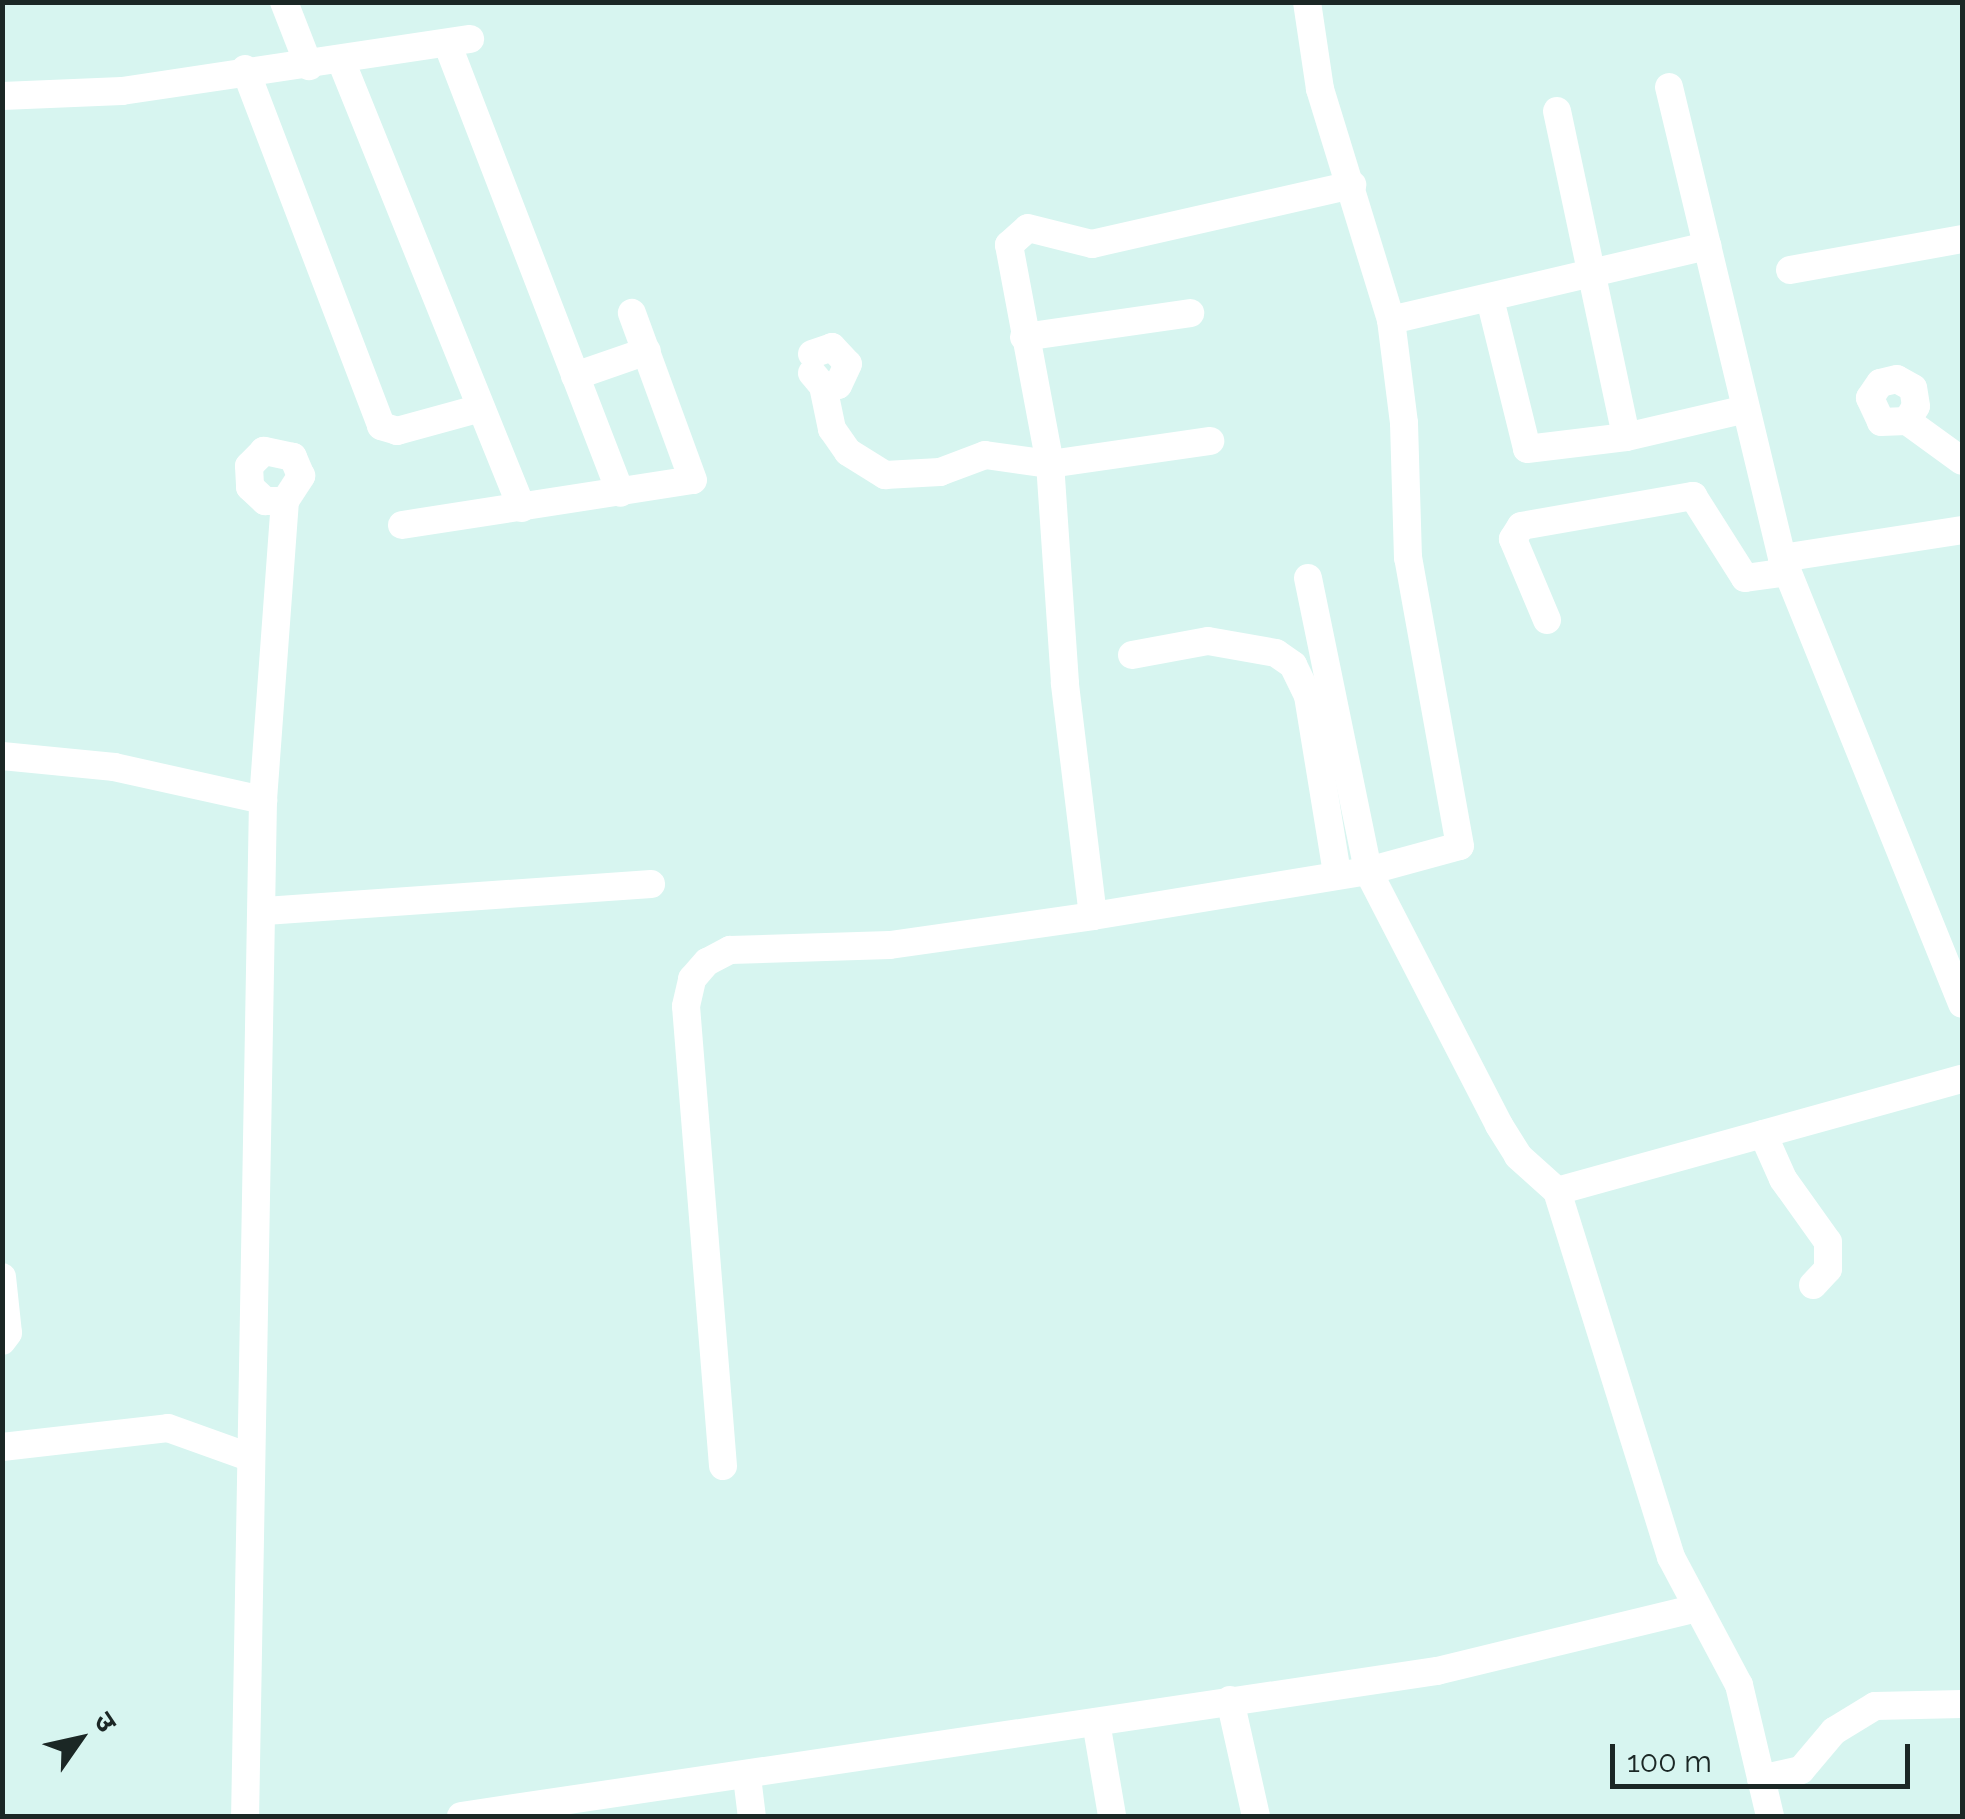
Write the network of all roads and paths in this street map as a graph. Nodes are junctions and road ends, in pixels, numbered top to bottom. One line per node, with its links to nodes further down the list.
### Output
1 (284, 2): 4 (street)
2 (1307, 2): 9 (street)
3 (342, 63): 4 (street); 21 (street); 22 (street)
4 (308, 66): 5 (street)
5 (245, 69): 7 (street); 22 (street)
6 (1669, 87): 11 (street)
7 (2, 96)
8 (1558, 111): 13 (street)
9 (1352, 184): 17 (street); 18 (street)
10 (1962, 239): 12 (street)
11 (1707, 246): 13 (street); 23 (street)
12 (1790, 270)
13 (1590, 274): 14 (street); 25 (street)
14 (1490, 300): 17 (street); 25 (street)
15 (632, 313): 19 (street)
16 (1190, 313): 18 (street)
17 (1391, 320): 40 (street)
18 (1024, 337): 28 (street)
19 (648, 351): 21 (street); 29 (street)
20 (816, 371): 28 (street)
21 (575, 376): 29 (street)
22 (481, 408): 31 (street)
23 (1746, 409): 25 (street); 34 (street)
24 (1907, 421): 27 (street)
25 (1626, 438)
26 (1210, 441): 28 (street)
27 (1962, 461)
28 (1050, 464): 44 (street)
29 (621, 494): 31 (street)
30 (285, 501): 39 (street)
31 (522, 508): 32 (street)
32 (402, 526)
33 (1962, 530): 34 (street)
34 (1785, 565): 36 (street); 45 (street)
35 (1308, 578): 40 (street)
36 (1547, 620)
37 (1132, 655): 41 (street)
38 (2, 756): 39 (street)
39 (263, 800): 43 (street)
40 (1368, 871): 41 (street); 48 (street)
41 (1337, 873): 44 (street)
42 (651, 884): 43 (street)
43 (265, 911): 53 (street)
44 (1093, 916): 54 (street)
45 (1962, 1004)
46 (1962, 1079): 47 (street)
47 (1763, 1134): 48 (street); 50 (street)
48 (1557, 1191): 55 (street)
49 (2, 1276): 51 (street)
50 (1813, 1285)
51 (2, 1340)
52 (2, 1447): 53 (street)
53 (246, 1456): 62 (street)
54 (723, 1466)
55 (1694, 1609): 56 (street); 60 (street)
56 (1230, 1700): 58 (street); 66 (street)
57 (1962, 1704): 60 (street)
58 (1096, 1722): 59 (street); 65 (street)
59 (747, 1777): 61 (street); 64 (street)
60 (1761, 1779): 67 (street)
61 (490, 1814): 63 (street)
62 (245, 1816)
63 (460, 1816)
64 (752, 1816)
65 (1112, 1816)
66 (1256, 1816)
67 (1770, 1816)

